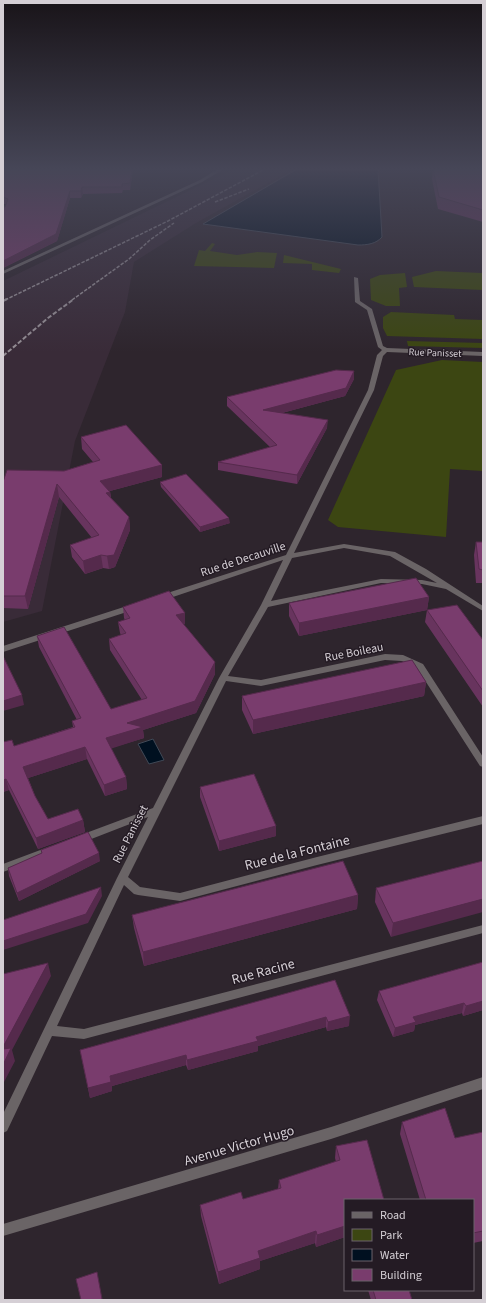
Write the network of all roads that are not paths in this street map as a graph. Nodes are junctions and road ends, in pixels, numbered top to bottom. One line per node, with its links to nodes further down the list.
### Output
1 (96, 230): 2 (street)
2 (3, 273)
3 (356, 278): 4 (street)
4 (386, 350): 5 (street, Rue Panisset); 6 (street, Rue Panisset)
5 (483, 354)
6 (289, 556): 7 (street, Rue de Decauville); 8 (street, Rue de Decauville); 10 (street, Rue Panisset)
7 (450, 588): 10 (street); 11 (street, Rue de Decauville)
8 (153, 600)
9 (138, 605): 12 (street)
10 (264, 605): 13 (street, Rue Panisset)
11 (483, 609)
12 (3, 649)
13 (223, 678): 14 (street, Rue Boileau); 15 (street, Rue Panisset)
14 (483, 764)
15 (157, 810): 17 (street); 18 (street, Rue Panisset)
16 (483, 820): 18 (street, Rue de la Fontaine)
17 (3, 868)
18 (122, 878): 20 (street, Rue Panisset)
19 (483, 929): 20 (street, Rue Racine)
20 (49, 1030): 22 (street, Rue Panisset)
21 (483, 1083): 23 (street, Avenue Victor Hugo)
22 (3, 1127)
23 (3, 1230)

